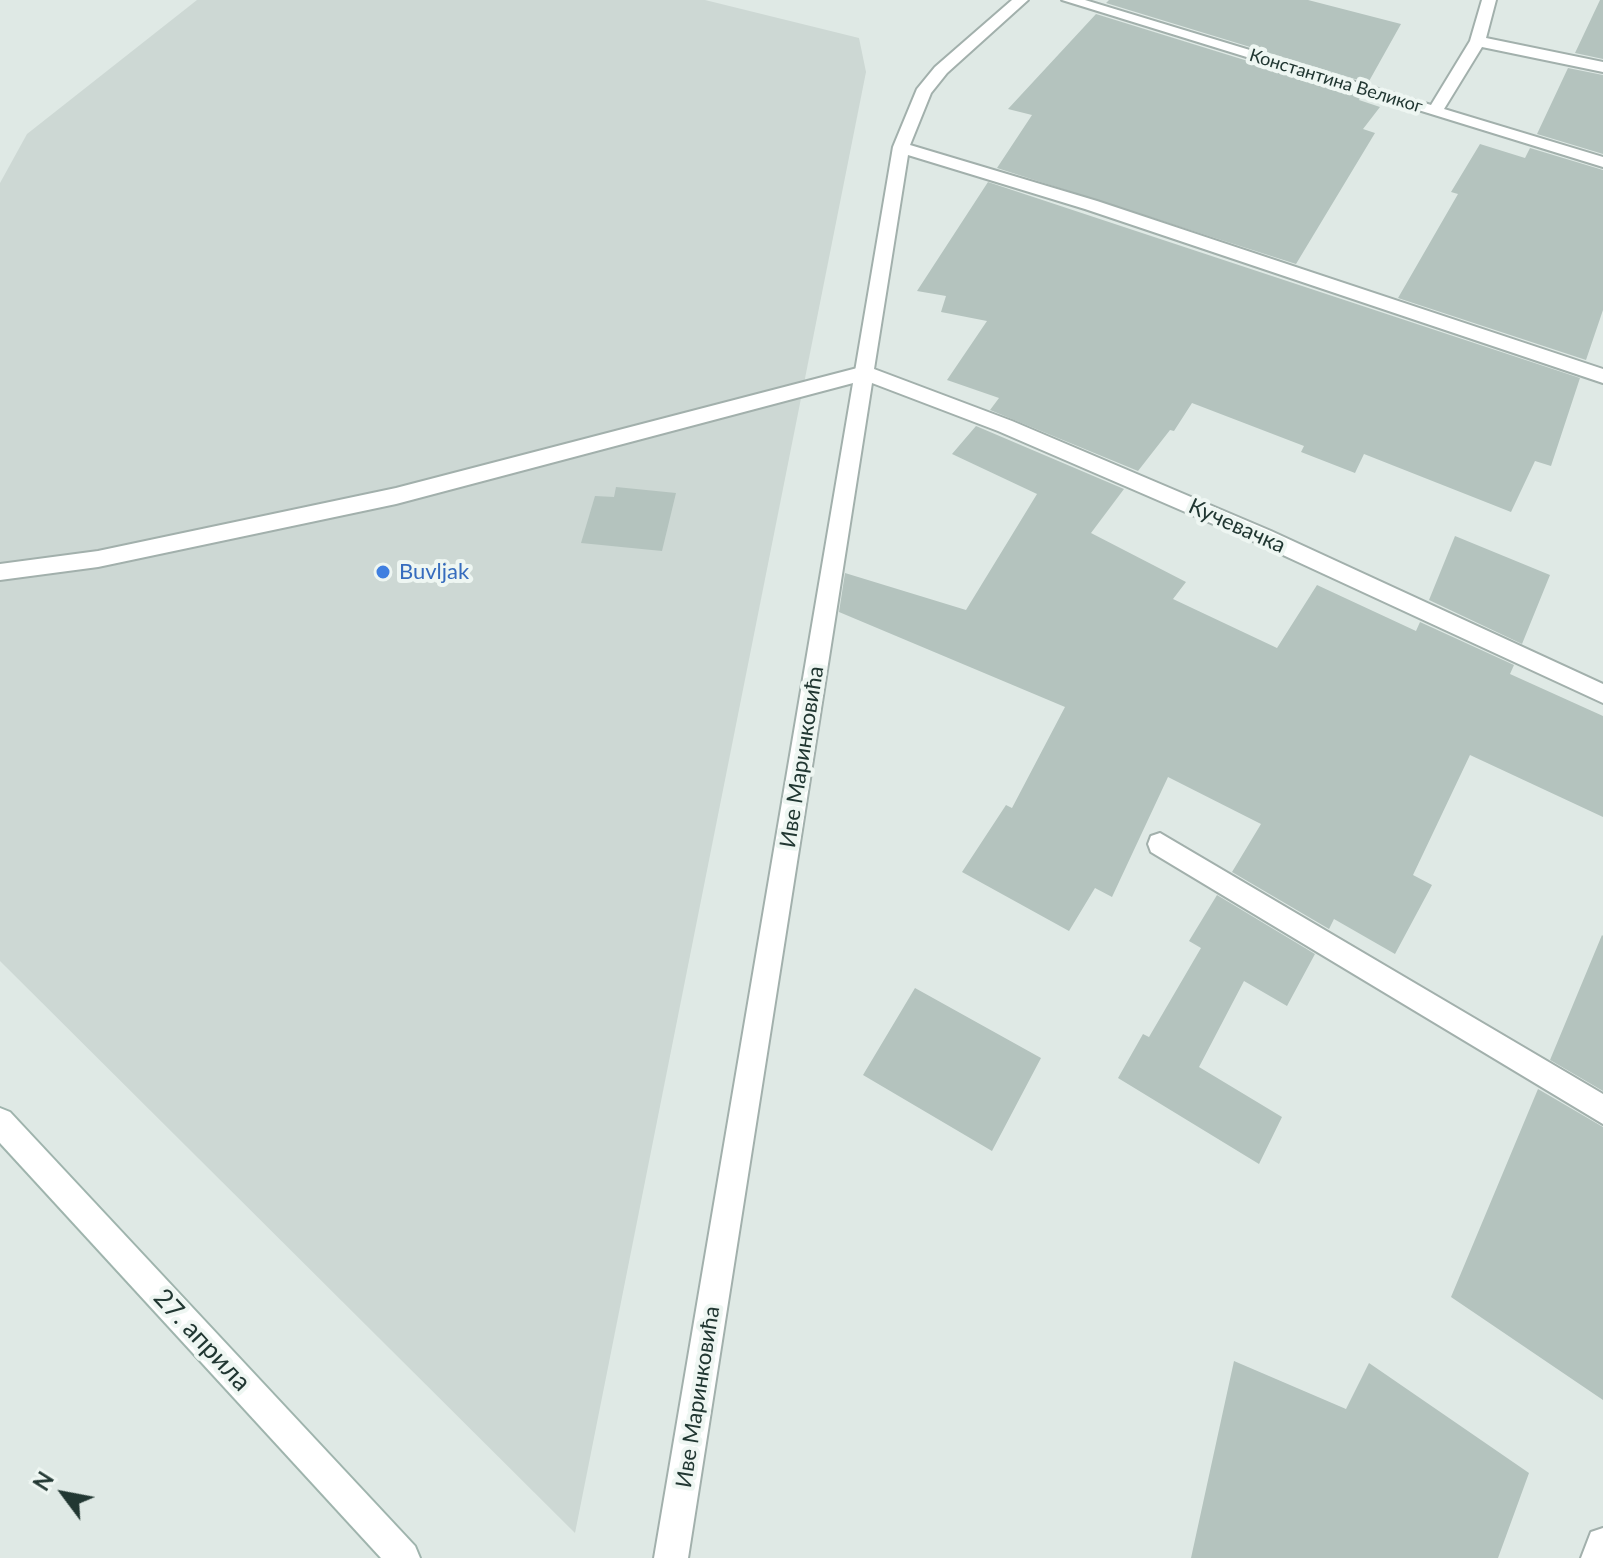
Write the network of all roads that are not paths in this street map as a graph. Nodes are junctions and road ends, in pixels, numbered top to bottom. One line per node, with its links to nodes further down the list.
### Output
1 (1021, 0): 7 (street, Иве Маринковића)
2 (1069, 0): 6 (street, Константина Великог)
3 (1489, 0): 4 (street)
4 (1478, 41): 5 (street); 6 (street)
5 (1603, 67)
6 (1435, 111): 8 (street, Константина Великог)
7 (901, 147): 9 (street, Иве Маринковића); 10 (street)
8 (1603, 162)
9 (865, 373): 11 (street); 12 (street, Кучевачка); 18 (street, Иве Маринковића)
10 (1603, 376)
11 (0, 572)
12 (1603, 694)
13 (1160, 844): 14 (street)
14 (1603, 1110)
15 (0, 1122): 17 (street, 27. априла)
16 (1603, 1544): 19 (street)
17 (403, 1558)
18 (671, 1558)
19 (1598, 1558)

